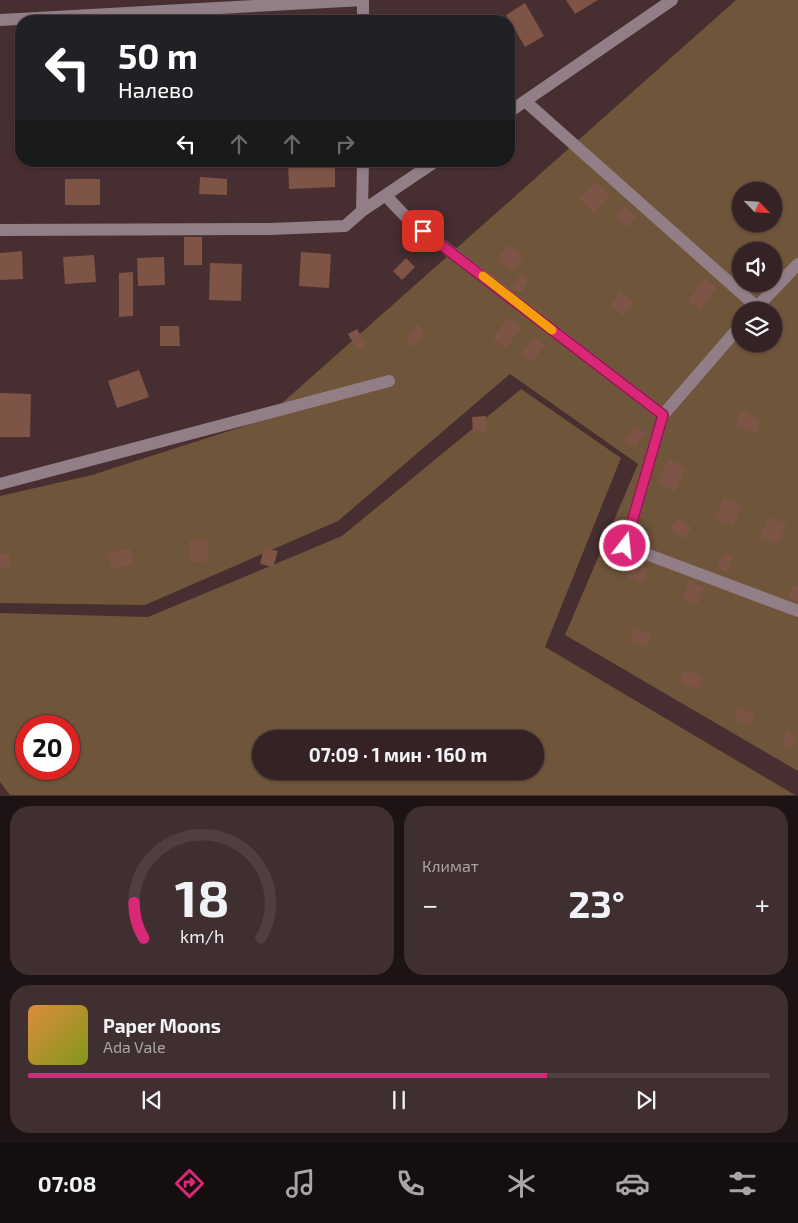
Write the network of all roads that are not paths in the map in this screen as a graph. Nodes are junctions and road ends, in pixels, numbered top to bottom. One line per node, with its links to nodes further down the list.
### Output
1 (363, 0): 3 (street); 4 (street)
2 (672, 0): 7 (street)
3 (91, 15)
4 (363, 15)
5 (15, 19): 6 (street)
6 (0, 20)
7 (525, 101): 8 (street); 15 (street)
8 (515, 108)
9 (363, 167): 12 (street)
10 (427, 167): 11 (street)
11 (386, 196): 12 (street); 19 (street)
12 (362, 211): 13 (street)
13 (0, 230)
14 (798, 264): 16 (street)
15 (747, 302)
16 (762, 302)
17 (732, 335): 19 (street)
18 (389, 381): 20 (street)
19 (663, 415): 21 (street)
20 (0, 484)
21 (798, 611)

